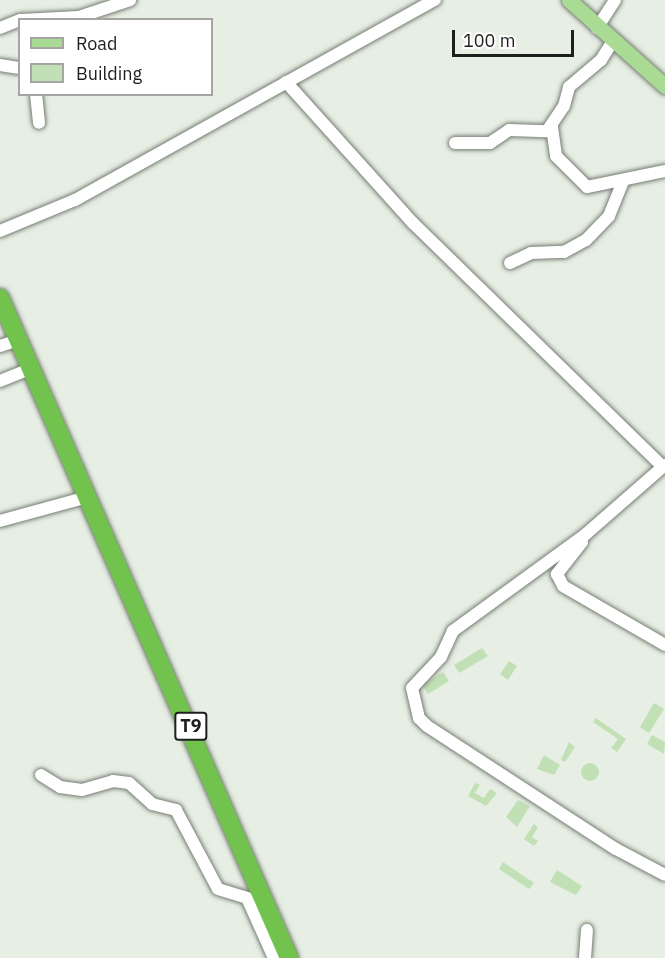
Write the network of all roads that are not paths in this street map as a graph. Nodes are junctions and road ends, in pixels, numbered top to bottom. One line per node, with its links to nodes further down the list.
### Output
1 (130, 0): 5 (street)
2 (435, 0): 12 (street)
3 (569, 0): 8 (main road)
4 (615, 0): 8 (street)
5 (59, 18)
6 (18, 21): 7 (street)
7 (0, 28)
8 (597, 28): 9 (main road)
9 (613, 41): 13 (main road); 16 (street)
10 (0, 65): 11 (street)
11 (18, 68)
12 (286, 82): 20 (street); 27 (street)
13 (665, 86)
14 (36, 96): 15 (street)
15 (39, 123)
16 (552, 127): 17 (street); 19 (street)
17 (455, 143)
18 (665, 171): 19 (street)
19 (623, 181): 21 (street)
20 (0, 231)
21 (510, 263)
22 (0, 298): 23 (highway, T9)
23 (18, 340): 24 (street); 25 (highway, T9)
24 (0, 346)
25 (30, 369): 26 (street); 28 (highway, T9)
26 (0, 381)
27 (664, 466): 30 (street)
28 (88, 497): 29 (street); 36 (highway, T9)
29 (0, 521)
30 (586, 534): 31 (street); 33 (street)
31 (665, 645)
32 (41, 775): 35 (street)
33 (665, 874)
34 (587, 930): 37 (street)
35 (274, 958)
36 (289, 958)
37 (585, 958)

